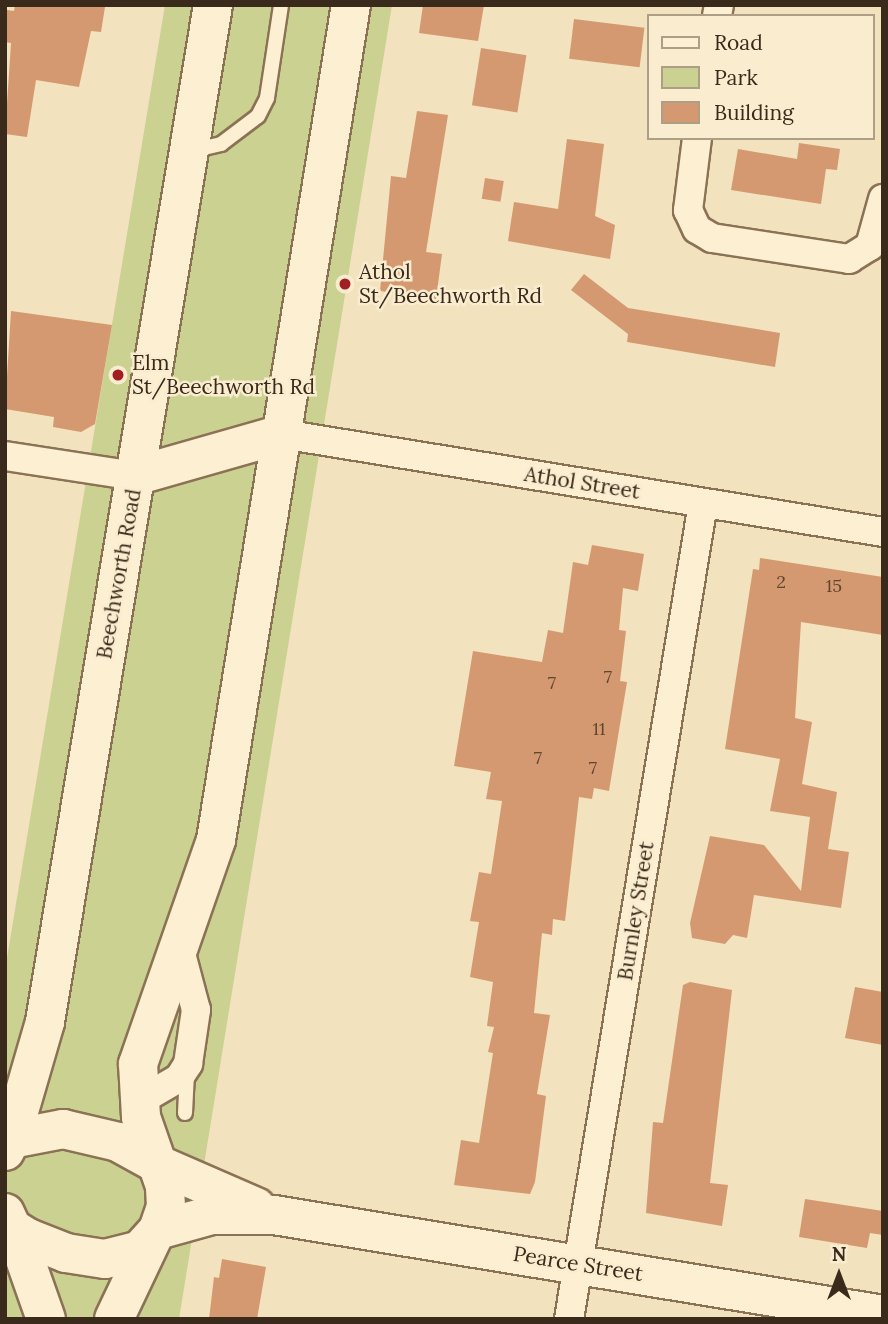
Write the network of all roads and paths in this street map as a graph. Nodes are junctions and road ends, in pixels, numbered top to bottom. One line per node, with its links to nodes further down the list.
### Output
1 (213, 5): 5 (main road, Beechworth Road)
2 (281, 5): 5 (lane)
3 (351, 5): 7 (main road)
4 (697, 140): 6 (street)
5 (190, 151): 9 (main road, Beechworth Road)
6 (883, 199)
7 (282, 435): 9 (main road); 10 (street, Athol Street); 12 (main road)
8 (5, 456): 9 (street)
9 (135, 476): 16 (main road, Beechworth Road)
10 (704, 503): 11 (street, Athol Street); 21 (street, Burnley Street)
11 (883, 532)
12 (179, 946): 13 (street); 14 (main road)
13 (188, 1065): 14 (street); 15 (lane)
14 (138, 1102): 17 (main road)
15 (185, 1114)
16 (8, 1143): 17 (main road, Pearce Street)
17 (156, 1164): 18 (main road, Pearce Street); 20 (main road)
18 (274, 1215): 20 (main road, Pearce Street); 21 (main road, Pearce Street)
19 (9, 1224): 20 (main road, Pearce Street); 23 (main road)
20 (156, 1233): 24 (main road)
21 (577, 1264): 22 (main road, Pearce Street); 25 (street, Burnley Street)
22 (883, 1315)
23 (46, 1319)
24 (114, 1319)
25 (569, 1319)

